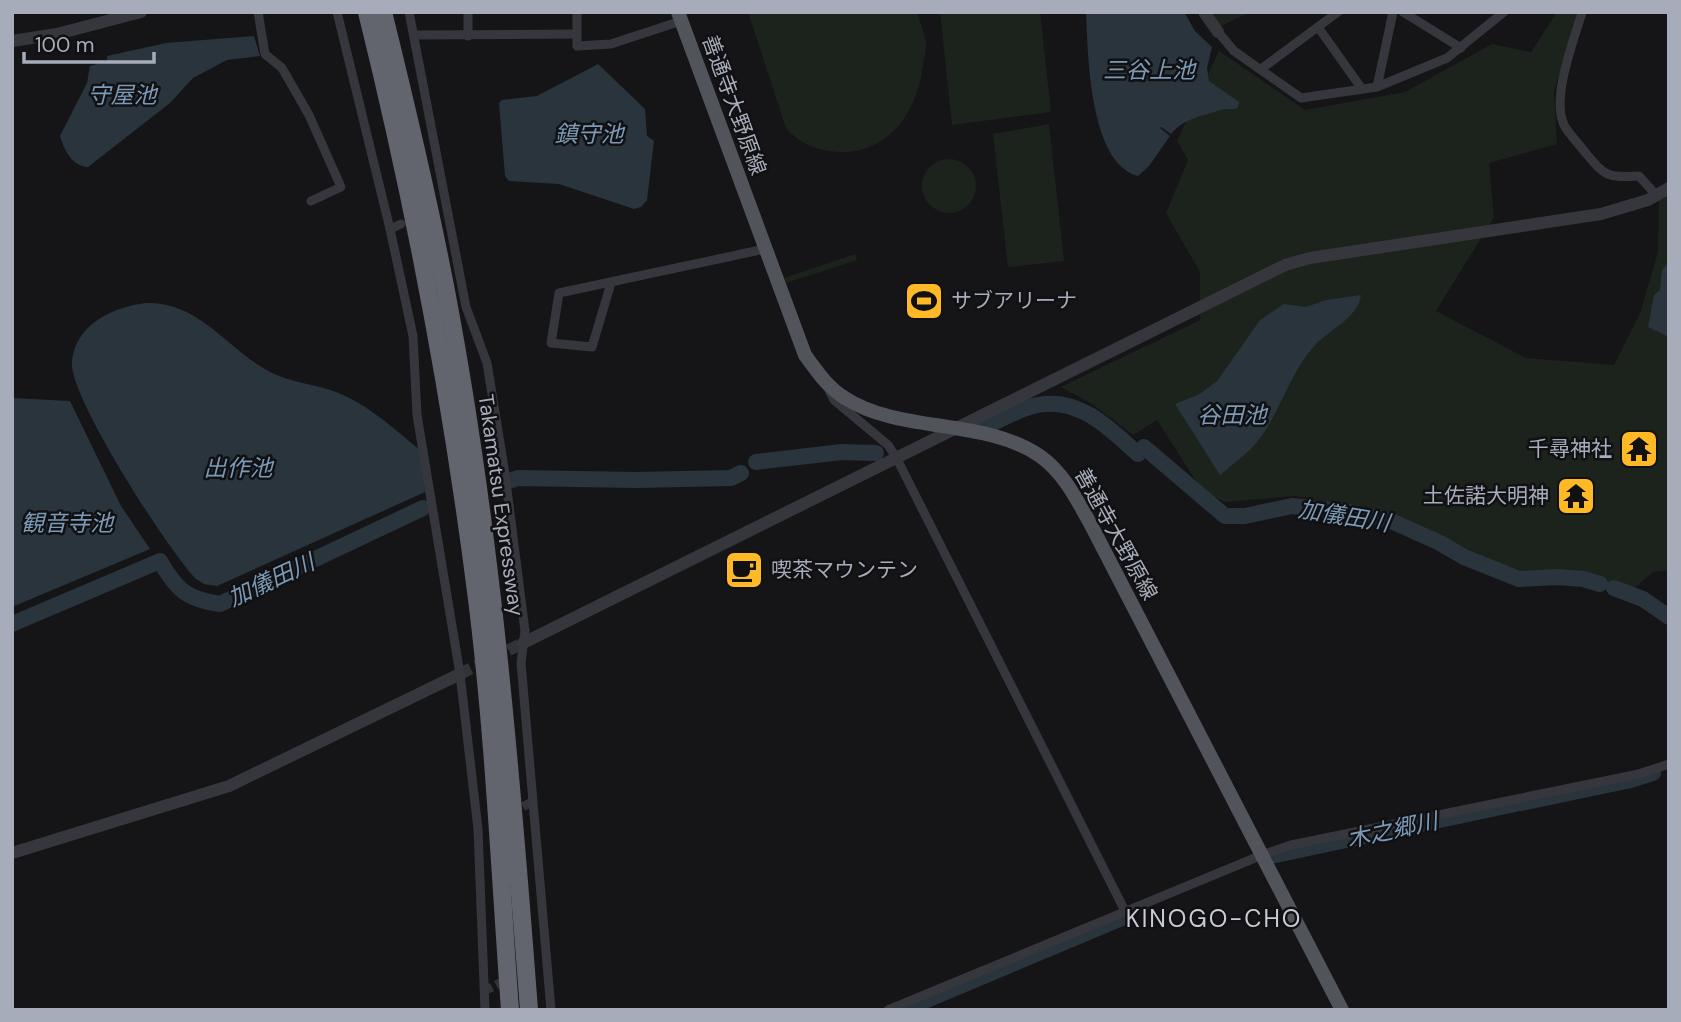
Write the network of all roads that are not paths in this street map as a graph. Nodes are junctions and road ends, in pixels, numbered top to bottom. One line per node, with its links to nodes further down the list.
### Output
1 (141, 12): 22 (street)
2 (258, 12): 29 (street)
3 (337, 12): 31 (street)
4 (367, 12): 44 (highway, Takamatsu Expressway)
5 (383, 12): 45 (highway, Takamatsu Expressway)
6 (409, 12): 20 (street)
7 (468, 12): 21 (street)
8 (577, 12): 19 (street)
9 (1204, 12): 18 (street)
10 (1338, 12): 17 (street)
11 (1393, 12): 25 (street)
12 (1403, 12): 23 (street)
13 (1488, 12): 15 (street)
14 (1582, 12): 28 (street)
15 (1501, 15): 23 (street)
16 (679, 17): 19 (street); 32 (main road, 善通寺大野原線)
17 (1318, 27): 24 (street); 26 (street)
18 (1218, 32): 24 (street)
19 (576, 34): 21 (street)
20 (415, 35): 21 (street); 37 (street)
21 (468, 36)
22 (12, 41)
23 (1461, 48): 25 (street)
24 (1261, 69): 26 (street)
25 (1377, 87): 26 (street)
26 (1362, 89)
27 (1669, 187): 28 (street)
28 (1656, 195): 35 (street)
29 (311, 201)
30 (401, 224): 31 (street)
31 (390, 229): 38 (street)
32 (765, 249): 33 (street); 34 (main road, 善通寺大野原線)
33 (611, 283): 33 (street)
34 (824, 381): 35 (main road, 善通寺大野原線); 36 (street)
35 (953, 428): 36 (street); 41 (main road, 善通寺大野原線)
36 (896, 457): 37 (street); 42 (street)
37 (523, 643): 46 (street)
38 (460, 674): 40 (street); 43 (street)
39 (1669, 764): 41 (street)
40 (12, 853)
41 (1262, 855): 42 (street); 48 (main road, 善通寺大野原線)
42 (1125, 911): 47 (street)
43 (485, 1010)
44 (510, 1010)
45 (529, 1010)
46 (551, 1010)
47 (888, 1010)
48 (1342, 1010)

